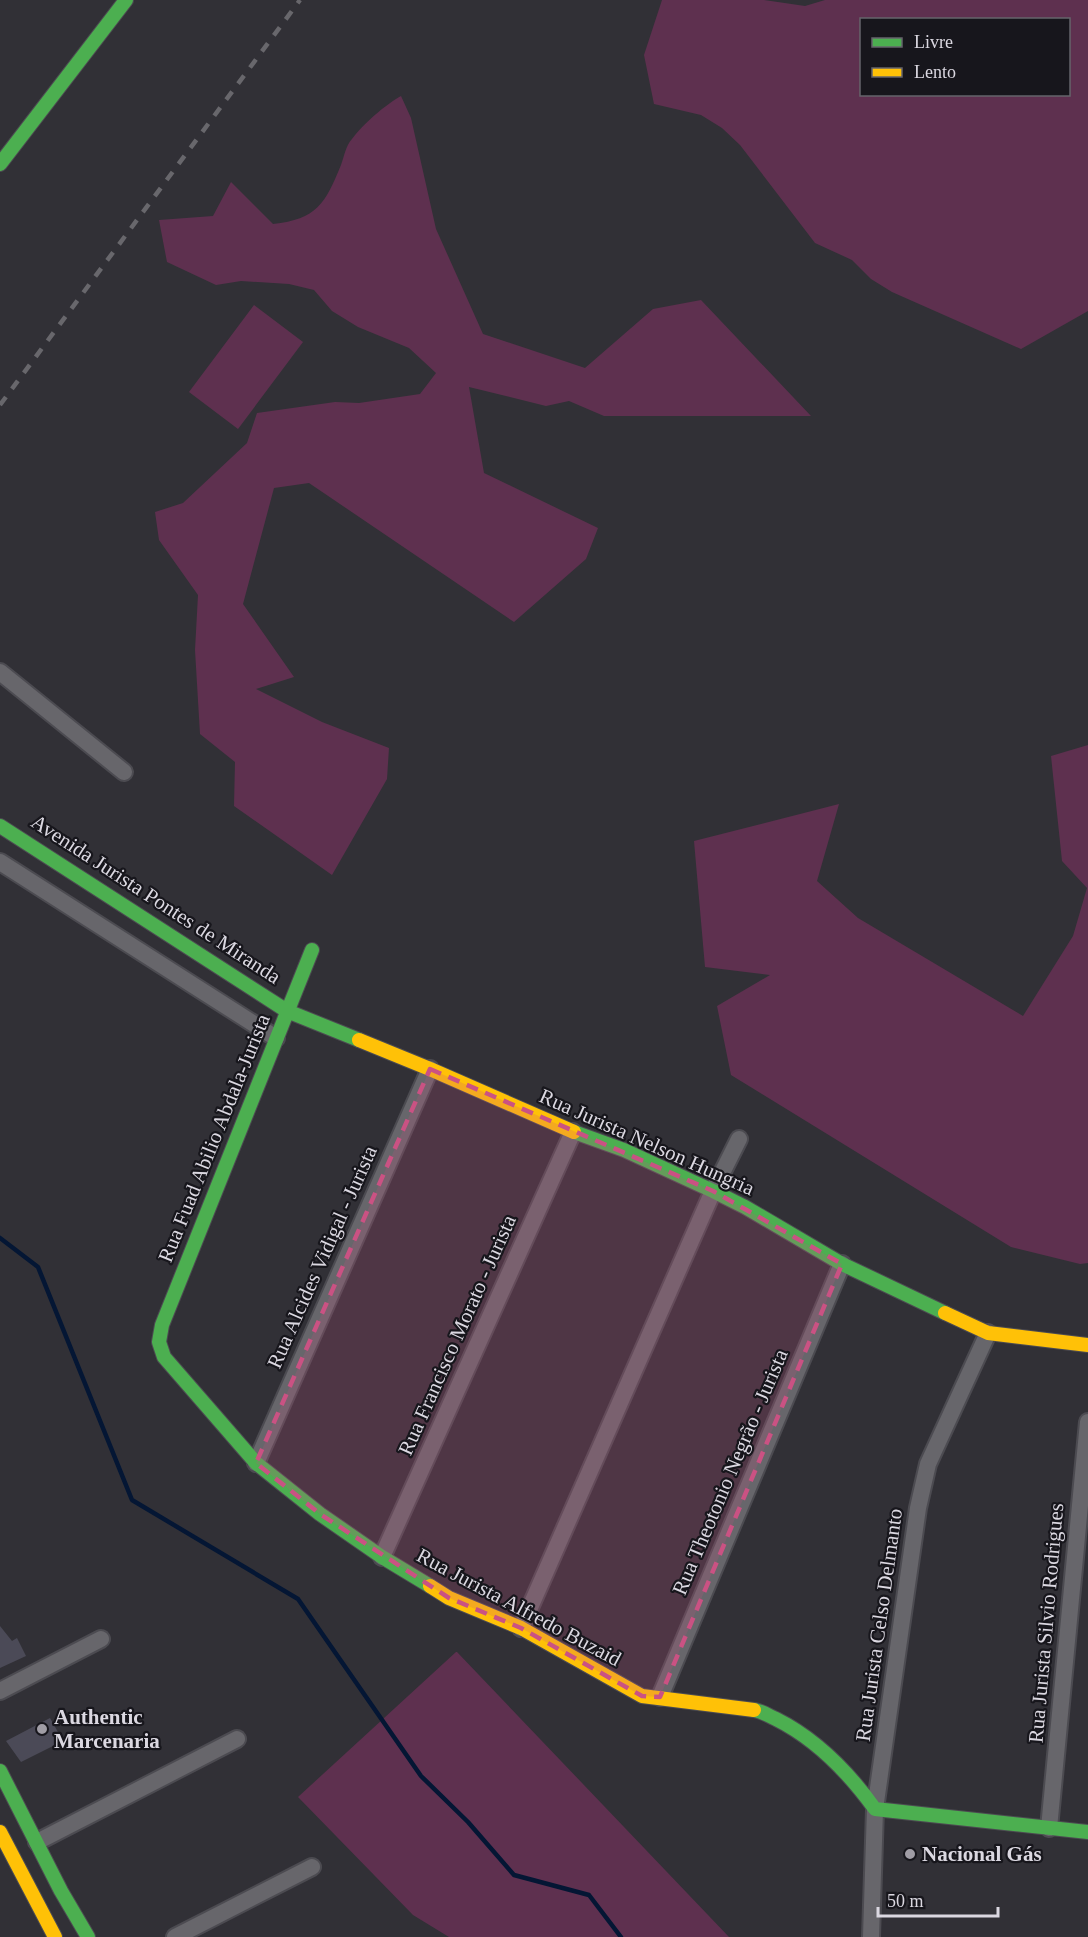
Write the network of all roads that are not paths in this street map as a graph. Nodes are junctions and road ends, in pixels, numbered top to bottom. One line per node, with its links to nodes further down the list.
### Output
1 (126, 0): 2 (street)
2 (0, 164)
3 (0, 672): 4 (street)
4 (124, 772)
5 (0, 826): 8 (street, Avenida Jurista Pontes de Miranda)
6 (0, 862): 9 (street)
7 (312, 950): 8 (street, Rua Fuad Abilio Abdala-Jurista)
8 (287, 1011): 9 (street, Rua Fuad Abilio Abdala-Jurista); 10 (street, Rua Jurista Nelson Hungria)
9 (276, 1038): 16 (street, Rua Fuad Abilio Abdala-Jurista)
10 (429, 1069): 11 (street, Rua Jurista Nelson Hungria); 19 (street, Rua Alcides Vidigal - Jurista)
11 (573, 1132): 13 (street, Rua Jurista Nelson Hungria); 20 (street, Rua Francisco Morato - Jurista)
12 (739, 1139): 13 (street)
13 (713, 1191): 14 (street, Rua Jurista Nelson Hungria); 21 (street)
14 (842, 1264): 15 (street, Rua Jurista Nelson Hungria); 24 (street, Rua Theotonio Negrão - Jurista)
15 (988, 1333): 17 (street, Rua Jurista Nelson Hungria); 27 (street, Rua Jurista Celso Delmanto)
16 (159, 1342): 19 (street, Rua Jurista Alfredo Buzaid)
17 (1088, 1345)
18 (1088, 1422): 28 (street, Rua Jurista Silvio Rodrigues)
19 (256, 1463): 20 (street, Rua Jurista Alfredo Buzaid)
20 (382, 1557): 21 (street, Rua Jurista Alfredo Buzaid)
21 (521, 1628): 24 (street, Rua Jurista Alfredo Buzaid)
22 (101, 1639): 23 (street)
23 (0, 1691)
24 (660, 1697): 27 (street, Rua Jurista Alfredo Buzaid)
25 (237, 1739): 31 (street)
26 (0, 1771): 31 (street)
27 (875, 1809): 28 (street); 36 (street, Rua Jurista Celso Delmanto)
28 (1049, 1828): 30 (street)
29 (0, 1832): 33 (street)
30 (1088, 1832)
31 (36, 1842): 34 (street)
32 (312, 1867): 35 (street)
33 (55, 1937)
34 (88, 1937)
35 (175, 1937)
36 (871, 1937)

